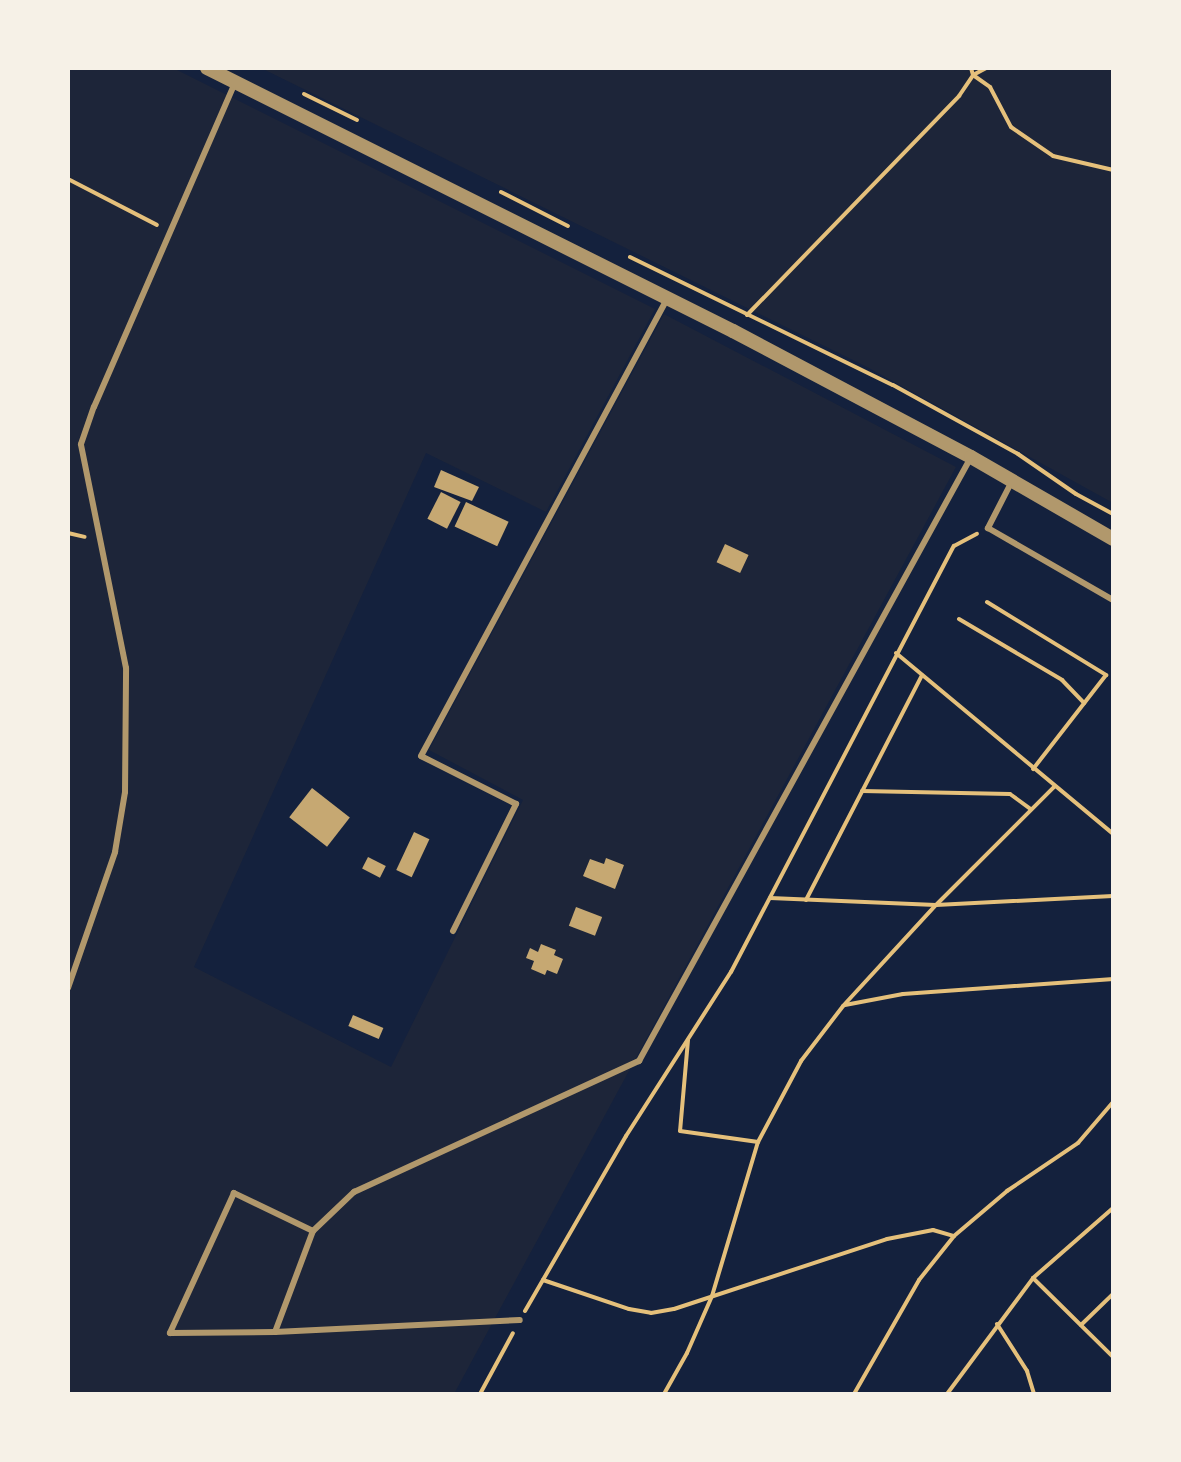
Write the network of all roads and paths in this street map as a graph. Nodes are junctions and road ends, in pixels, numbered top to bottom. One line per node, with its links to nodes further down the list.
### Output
1 (207, 68): 5 (street)
2 (971, 68): 4 (path)
3 (986, 68): 4 (path)
4 (973, 75): 6 (path); 10 (path)
5 (235, 82): 8 (lane); 9 (street)
6 (1113, 170)
7 (68, 179): 8 (path)
8 (170, 232): 34 (lane)
9 (667, 299): 10 (street); 32 (lane)
10 (733, 331): 11 (street)
11 (971, 457): 12 (street); 40 (lane)
12 (1013, 480): 15 (lane); 16 (street)
13 (1076, 494): 14 (path)
14 (1113, 514)
15 (988, 528): 17 (lane); 20 (path)
16 (1113, 539)
17 (1113, 600)
18 (987, 602): 22 (path)
19 (959, 619): 22 (path)
20 (896, 653): 21 (path); 29 (path)
21 (922, 675): 23 (path); 25 (path)
22 (1084, 703): 23 (path)
23 (1033, 769): 24 (path)
24 (1054, 787): 26 (path); 27 (path)
25 (861, 791): 26 (path); 30 (path)
26 (1031, 809): 31 (path)
27 (1113, 834)
28 (1113, 896): 31 (path)
29 (770, 898): 30 (path); 36 (path)
30 (806, 900): 31 (path)
31 (936, 905): 35 (path)
32 (453, 931)
33 (1113, 979): 35 (path)
34 (68, 988)
35 (843, 1006): 38 (path)
36 (688, 1039): 38 (path); 43 (path)
37 (1113, 1102): 41 (path)
38 (758, 1142): 45 (path)
39 (1113, 1208): 42 (path)
40 (313, 1231): 49 (lane); 49 (lane)
41 (954, 1236): 45 (path); 53 (path)
42 (1033, 1278): 47 (path); 48 (path)
43 (543, 1280): 45 (path); 46 (path)
44 (1113, 1294): 48 (path)
45 (712, 1296): 52 (path)
46 (520, 1320): 49 (lane); 51 (path)
47 (997, 1324): 54 (path); 55 (path)
48 (1081, 1325): 50 (path)
49 (275, 1332)
50 (1113, 1357)
51 (480, 1394)
52 (664, 1394)
53 (854, 1394)
54 (947, 1394)
55 (1034, 1394)

